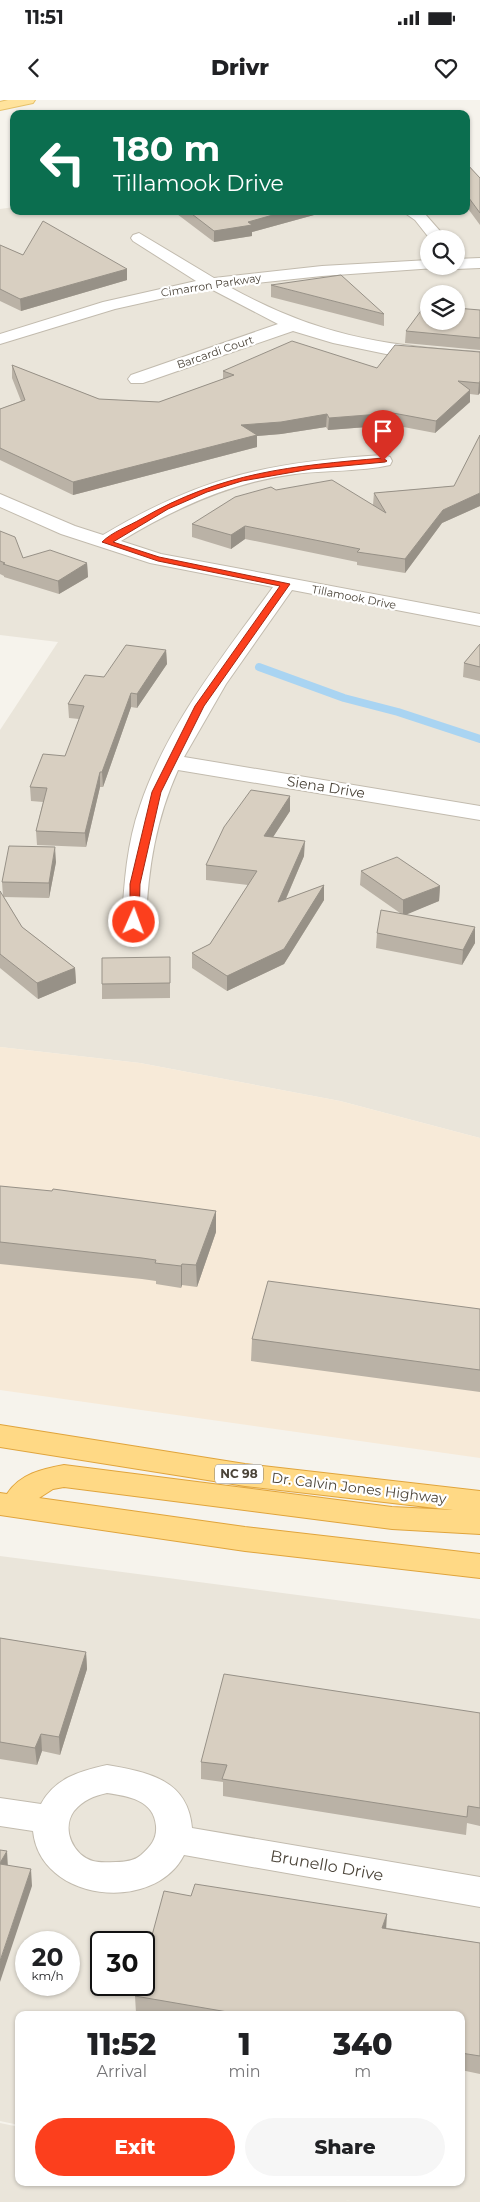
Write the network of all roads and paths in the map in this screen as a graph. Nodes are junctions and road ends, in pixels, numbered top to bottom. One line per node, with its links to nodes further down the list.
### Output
1 (28, 100): 2 (main road)
2 (0, 106)
3 (417, 215): 4 (street)
4 (431, 230)
5 (138, 238): 9 (street)
6 (465, 263): 7 (street)
7 (480, 263)
8 (420, 265): 9 (street, Cimarron Parkway)
9 (214, 284): 10 (street); 11 (street, Cimarron Parkway)
10 (293, 324): 12 (street); 13 (street, Barcardi Court)
11 (2, 336)
12 (480, 357)
13 (137, 379)
14 (383, 461): 16 (street)
15 (0, 500): 16 (street, Tillamook Drive)
16 (106, 542): 17 (street, Tillamook Drive)
17 (286, 584): 18 (street, Tillamook Drive); 19 (street)
18 (480, 620)
19 (172, 762): 20 (street, Siena Drive); 21 (street)
20 (480, 813)
21 (134, 922)
22 (0, 1436): 23 (highway, Dr. Calvin Jones Highway / NC 98)
23 (480, 1502)
24 (8, 1505): 25 (highway); 26 (highway)
25 (480, 1522)
26 (480, 1566)
27 (0, 1812): 28 (street)
28 (51, 1820): 29 (street); 29 (street)
29 (175, 1839): 30 (street, Brunello Drive)
30 (480, 1892)

